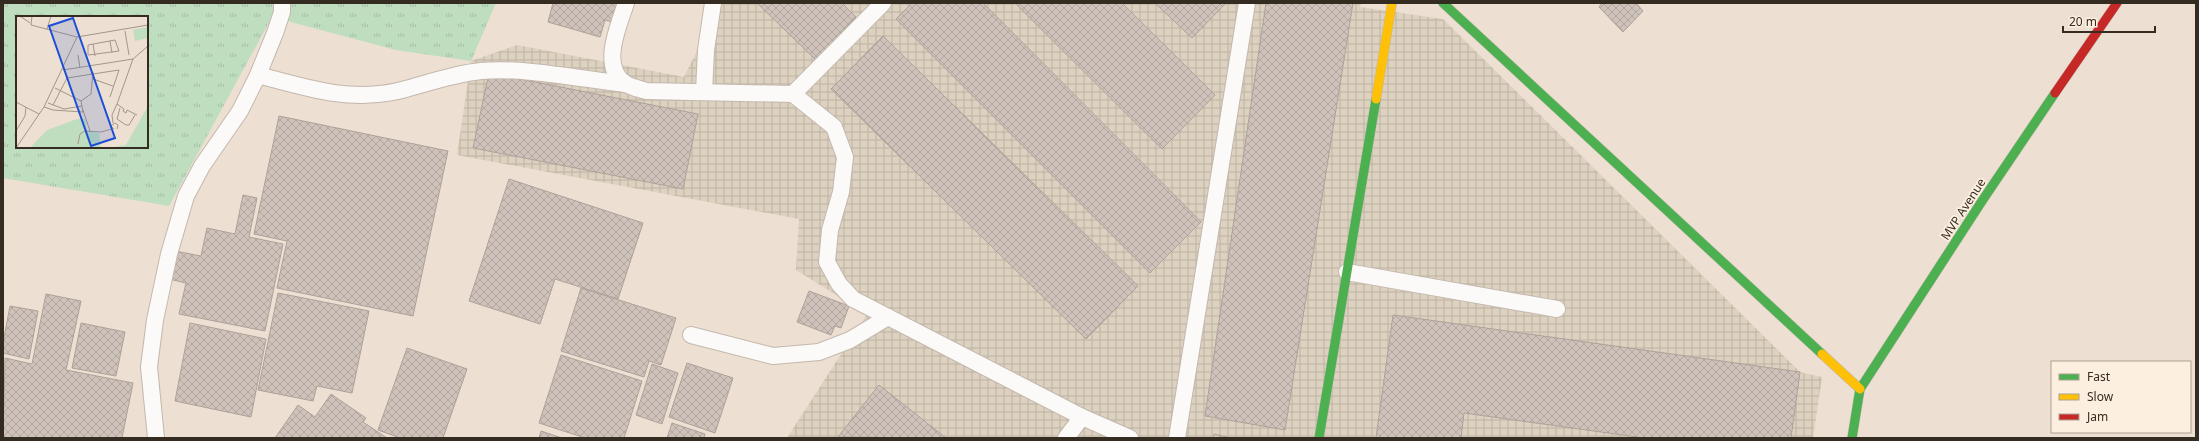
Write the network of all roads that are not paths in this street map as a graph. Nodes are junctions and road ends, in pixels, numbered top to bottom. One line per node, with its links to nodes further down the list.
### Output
1 (282, 3): 9 (lane)
2 (626, 3): 10 (lane)
3 (713, 3): 11 (lane)
4 (883, 3): 12 (lane)
5 (1247, 3): 22 (lane)
6 (1392, 3): 13 (street)
7 (1443, 3): 17 (street)
8 (2117, 3): 17 (street, MVP Avenue)
9 (258, 75): 10 (lane); 19 (lane)
10 (625, 84): 11 (lane)
11 (704, 92): 12 (lane)
12 (793, 94): 15 (lane)
13 (1347, 272): 14 (lane); 23 (street)
14 (1557, 309)
15 (888, 317): 16 (lane); 18 (lane)
16 (691, 335)
17 (1860, 389): 24 (street, MVP Avenue)
18 (1082, 417): 20 (lane); 21 (lane)
19 (156, 438)
20 (1066, 438)
21 (1130, 438)
22 (1177, 438)
23 (1319, 438)
24 (1852, 438)

